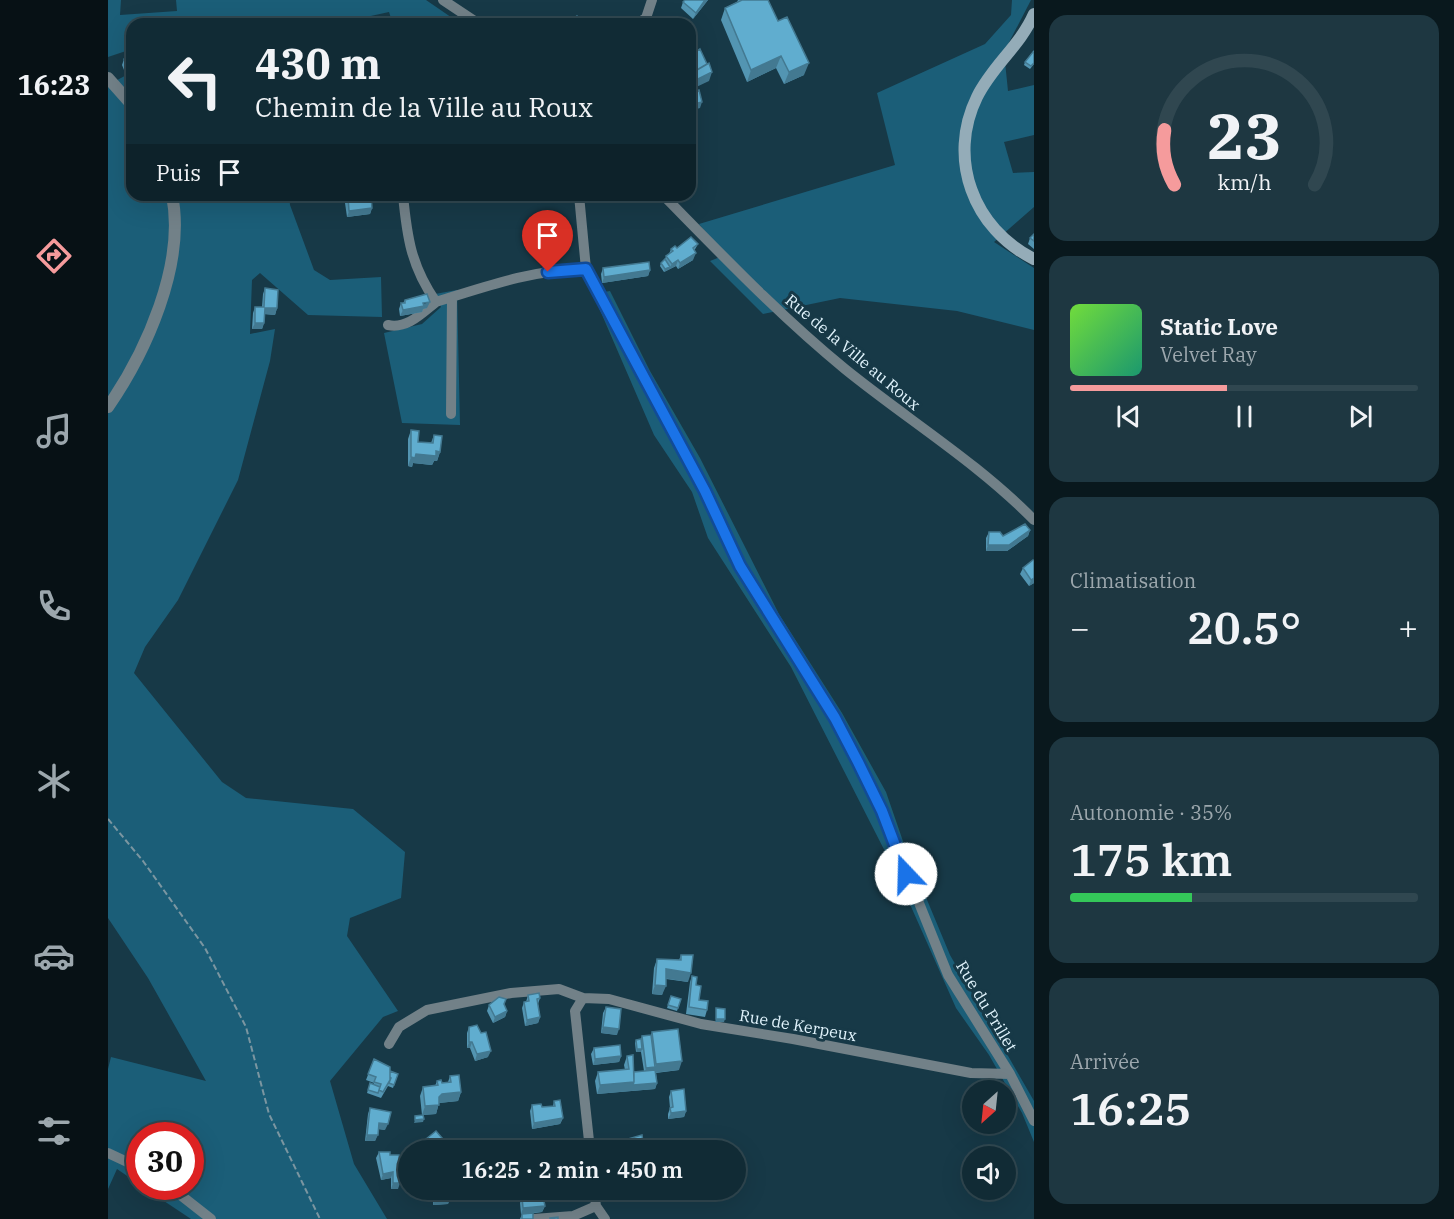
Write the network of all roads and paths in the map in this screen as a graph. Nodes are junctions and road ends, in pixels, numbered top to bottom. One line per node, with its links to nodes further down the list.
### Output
1 (443, 0): 4 (street)
2 (652, 0): 5 (street)
3 (1034, 14): 12 (main road)
4 (470, 18)
5 (645, 18)
6 (108, 78): 7 (street)
7 (126, 98)
8 (174, 201): 17 (street)
9 (405, 201): 15 (street)
10 (580, 201): 13 (street, Rue du Prillet)
11 (669, 201): 19 (street, Rue de la Ville au Roux)
12 (1034, 259)
13 (586, 269): 14 (street); 23 (street, Rue du Prillet)
14 (452, 297): 15 (street); 18 (street)
15 (435, 302): 16 (street)
16 (388, 325)
17 (108, 407)
18 (451, 414)
19 (1034, 520)
20 (108, 819): 33 (path)
21 (583, 998): 22 (street, Rue de Kerpeux); 23 (street, Rue de Kerpeux); 25 (street)
22 (389, 1044)
23 (1010, 1074): 24 (street, Rue du Prillet)
24 (1034, 1121)
25 (589, 1140)
26 (108, 1146): 27 (street)
27 (108, 1153): 28 (street)
28 (126, 1161)
29 (187, 1200): 32 (street)
30 (595, 1200): 31 (street)
31 (596, 1206): 34 (street); 35 (street)
32 (211, 1219)
33 (320, 1219)
34 (534, 1219)
35 (605, 1219)

